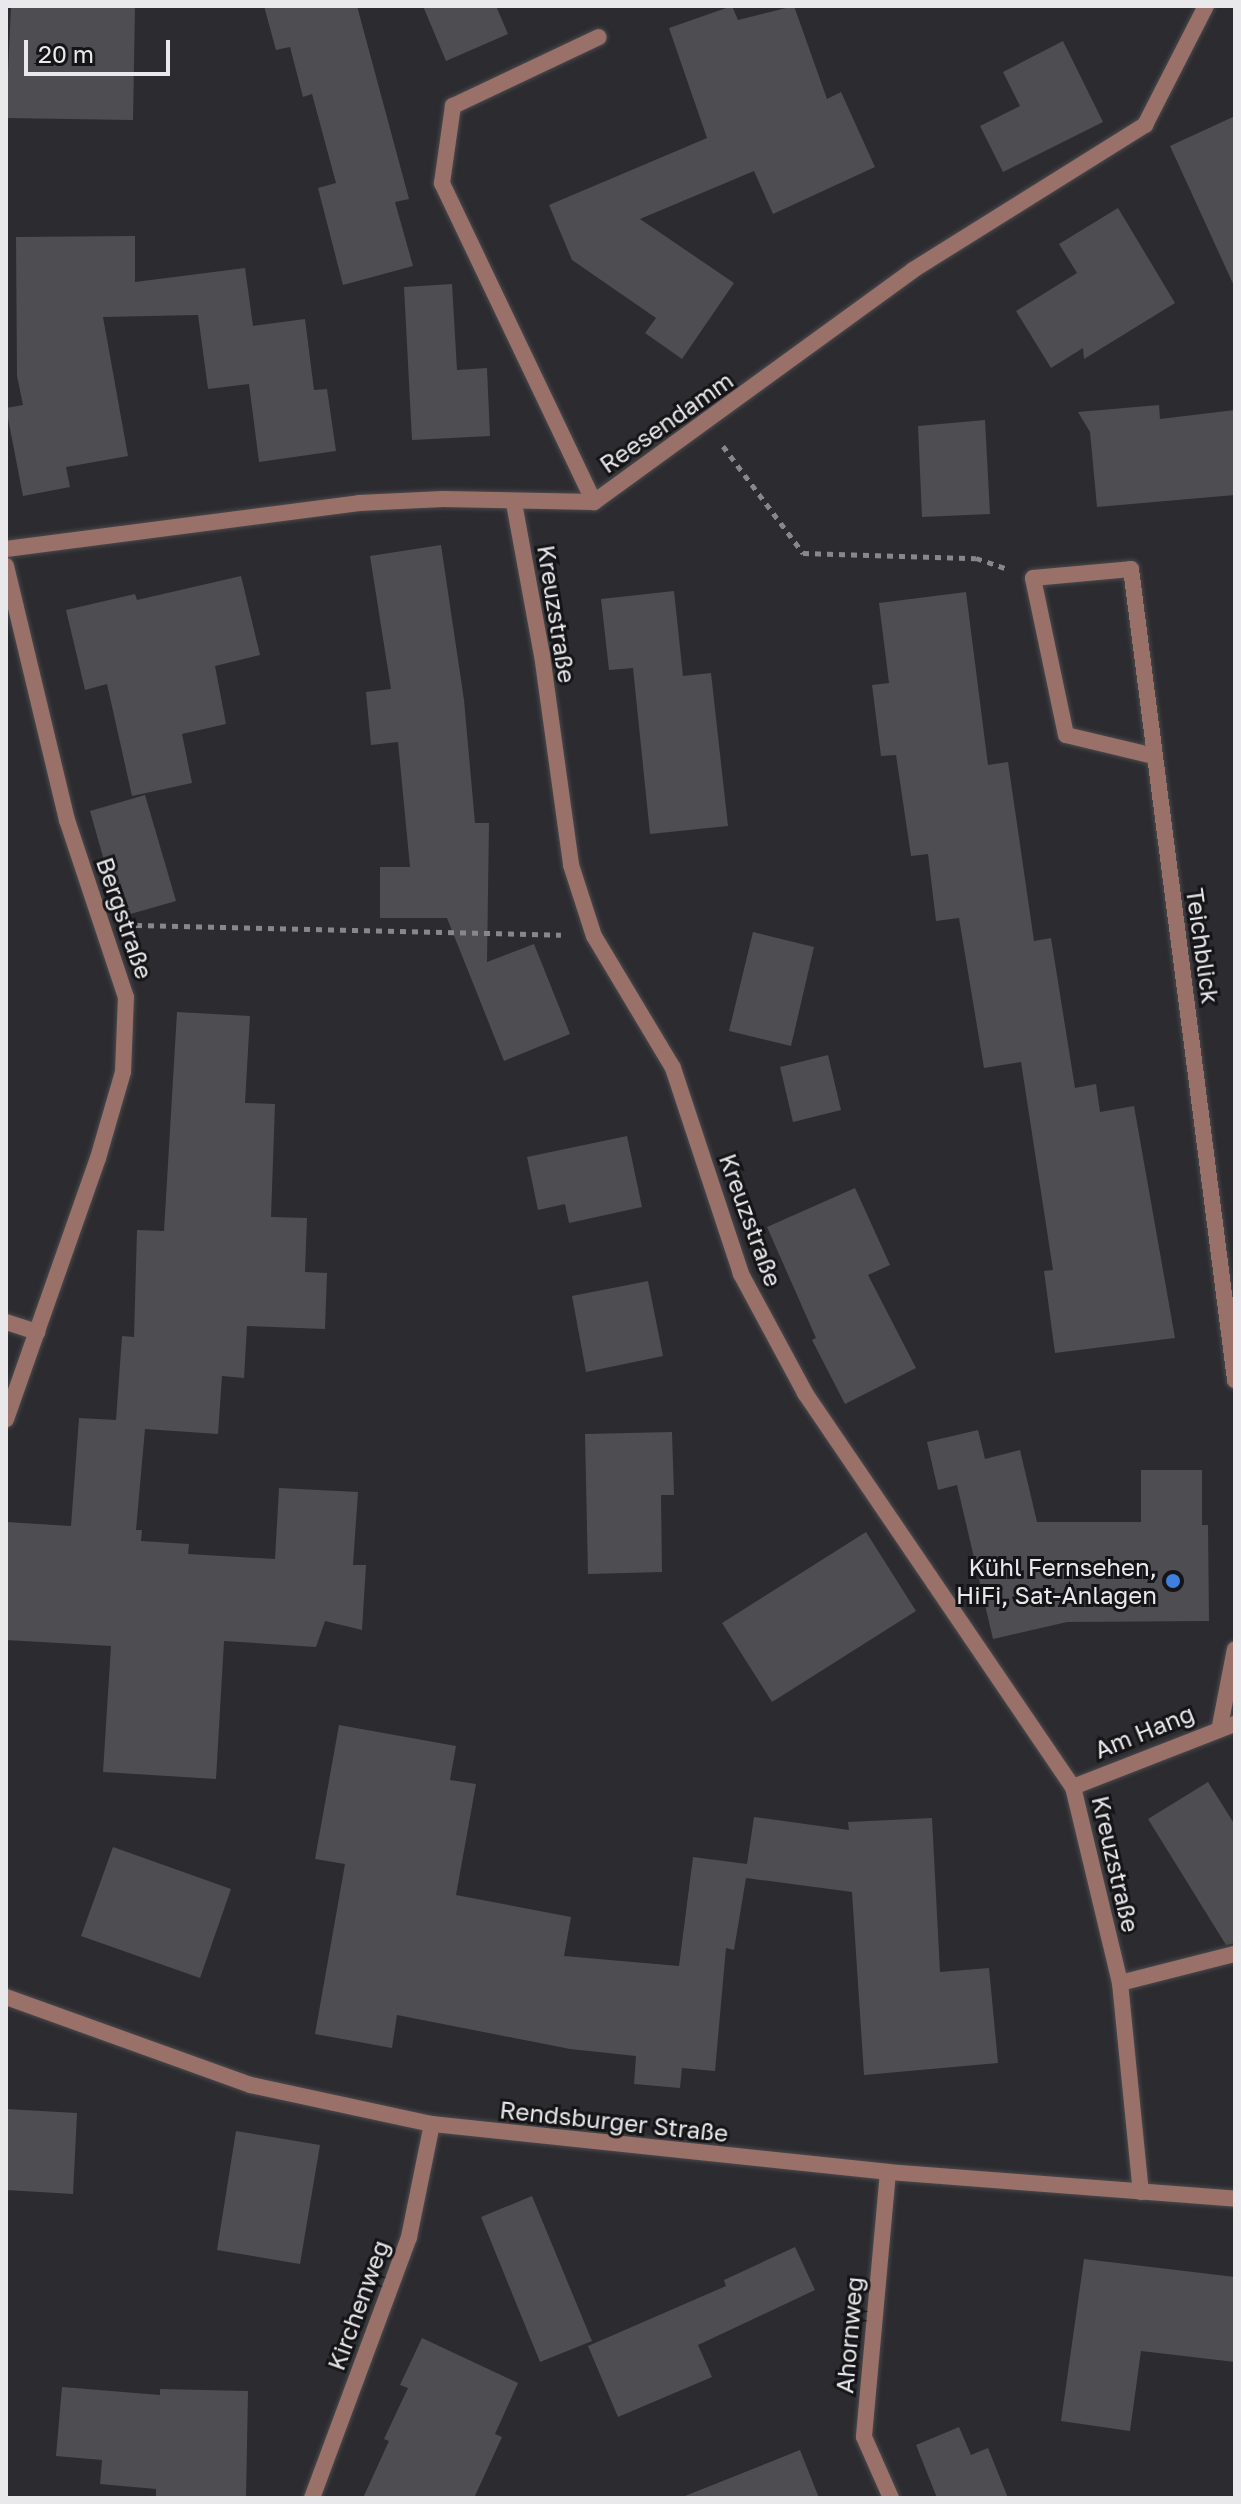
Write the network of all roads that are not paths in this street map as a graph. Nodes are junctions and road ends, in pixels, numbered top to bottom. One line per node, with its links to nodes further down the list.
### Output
1 (1206, 6): 3 (street, Reesendamm)
2 (599, 37): 3 (street)
3 (594, 502): 4 (street, Reesendamm)
4 (514, 503): 5 (street, Reesendamm); 14 (street, Kreuzstraße)
5 (6, 549)
6 (6, 566): 9 (street, Bergstraße)
7 (1154, 756): 7 (street, Teichblick); 10 (street, Teichblick)
8 (6, 1322): 9 (street)
9 (37, 1332): 11 (street, Bergstraße)
10 (1235, 1380)
11 (6, 1419)
12 (1235, 1649): 13 (street)
13 (1227, 1725): 14 (street, Am Hang)
14 (1073, 1787): 16 (street, Kreuzstraße)
15 (1235, 1954): 16 (street)
16 (1120, 1983): 20 (street, Kreuzstraße)
17 (6, 1997): 18 (street, Rendsburger Straße)
18 (432, 2124): 19 (street, Rendsburger Straße); 22 (street, Kirchenweg)
19 (888, 2172): 20 (street, Rendsburger Straße); 23 (street, Ahornweg)
20 (1141, 2192): 21 (street, Rendsburger Straße)
21 (1235, 2199)
22 (312, 2498)
23 (891, 2498)

